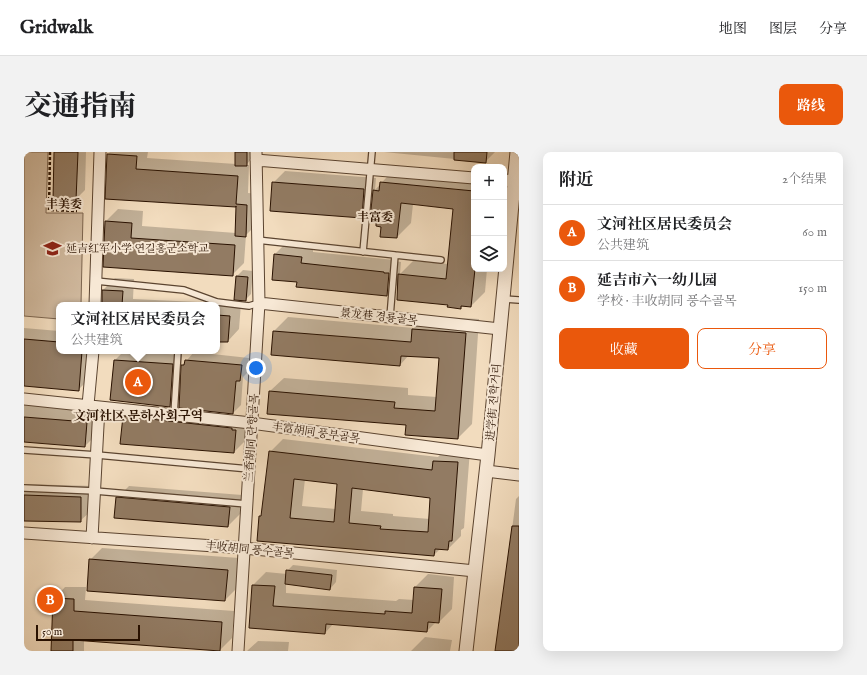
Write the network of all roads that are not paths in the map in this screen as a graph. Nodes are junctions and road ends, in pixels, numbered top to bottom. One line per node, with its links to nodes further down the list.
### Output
1 (100, 152): 13 (street)
2 (372, 152): 5 (lane)
3 (517, 152): 7 (street, 进学街 진학거리)
4 (256, 156): 5 (street); 9 (street, 兰香胡同 란향골목)
5 (371, 169): 6 (street); 10 (lane)
6 (471, 178)
7 (509, 181): 8 (street, 进学街 진학거리)
8 (515, 205): 14 (street, 进学街 진학거리)
9 (257, 240): 10 (lane); 19 (street, 兰香胡同 란향골목)
10 (363, 252): 11 (lane)
11 (395, 255): 12 (lane); 20 (lane)
12 (441, 260)
13 (96, 281): 16 (street); 17 (lane)
14 (502, 299): 15 (lane); 21 (street, 进学街 진학거리)
15 (519, 300)
16 (95, 302)
17 (217, 302)
18 (220, 302): 19 (lane)
19 (259, 303): 20 (street, 景龙巷 경룡골목); 27 (street, 兰香胡同 란향골목)
20 (390, 317): 21 (street, 景龙巷 경룡골목)
21 (500, 329): 30 (street, 进学街 진학거리)
22 (93, 354): 25 (street)
23 (178, 354): 26 (lane)
24 (24, 399): 25 (street, 丰富胡同 풍부골목)
25 (94, 406): 26 (street, 丰富胡同 풍부골목); 29 (street)
26 (174, 415): 27 (street, 丰富胡同 풍부골목)
27 (252, 423): 30 (street, 丰富胡同 풍부골목); 31 (street, 兰香胡同 란향골목)
28 (24, 450): 29 (lane)
29 (97, 455): 31 (lane); 35 (street)
30 (488, 455): 32 (street, 进学街 진학거리)
31 (249, 469): 36 (street, 兰香胡同 란향골목)
32 (486, 471): 33 (street); 40 (street, 进学街 진학거리)
33 (519, 475)
34 (24, 488): 35 (lane)
35 (95, 491): 36 (lane); 38 (street)
36 (246, 504): 39 (street, 兰香胡同 란향골목)
37 (24, 533): 38 (street, 丰收胡同 풍수골목)
38 (92, 538): 39 (street, 丰收胡同 풍수골목)
39 (244, 548): 40 (street, 丰收胡同 풍수골목); 41 (street, 兰香胡同 란향골목)
40 (475, 571): 42 (street, 进学街 진학거리)
41 (238, 651)
42 (466, 651)

